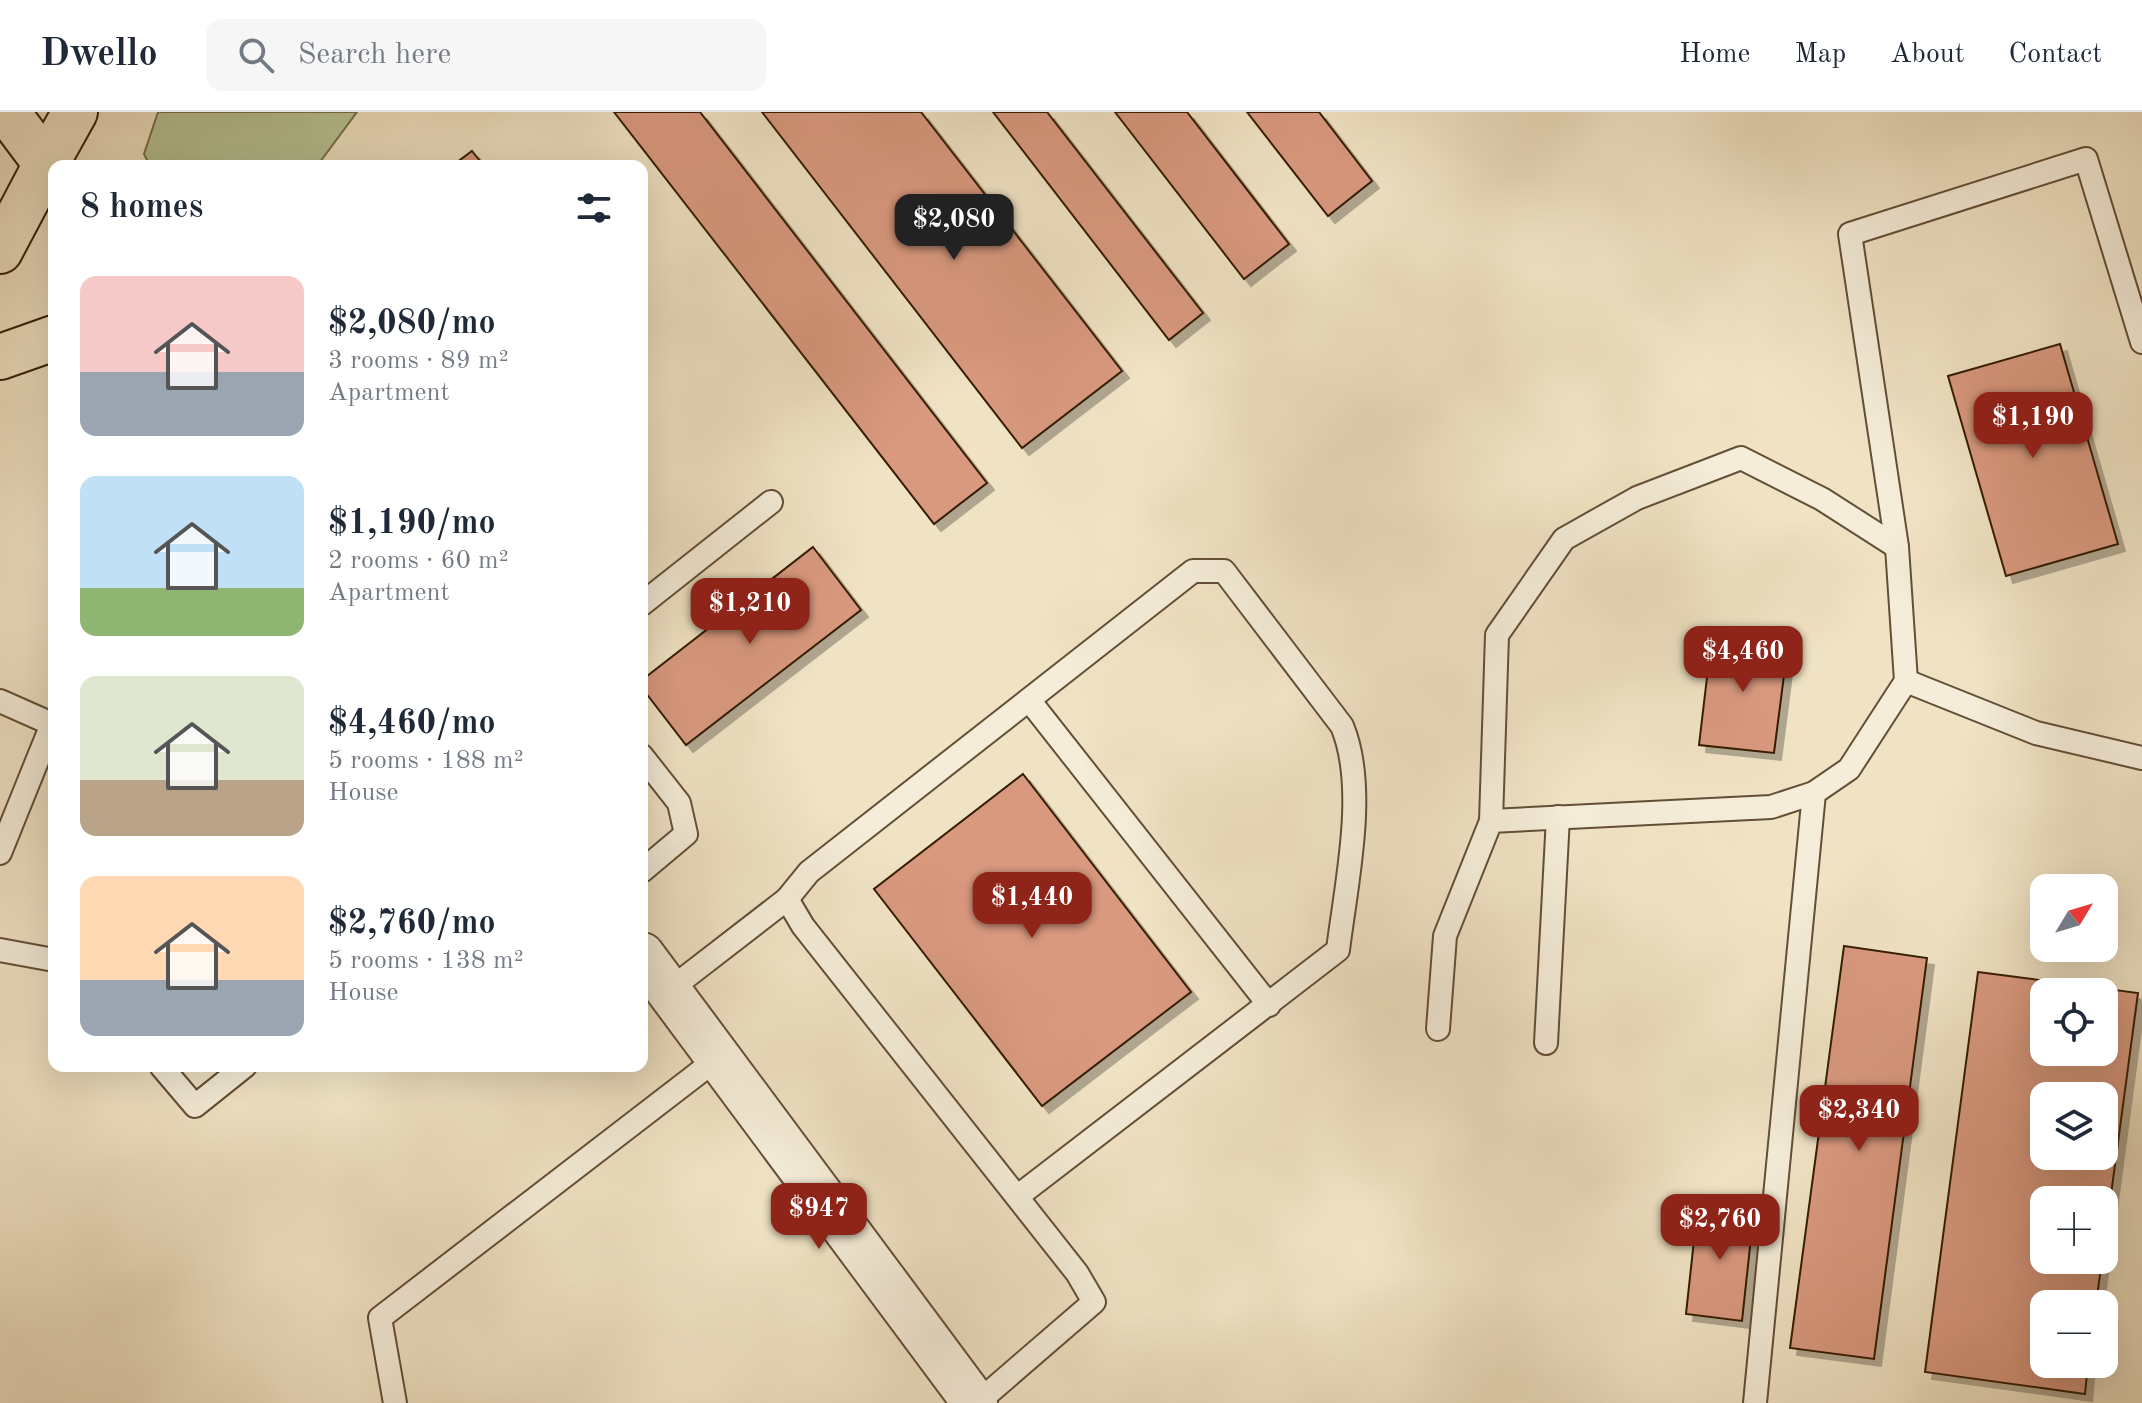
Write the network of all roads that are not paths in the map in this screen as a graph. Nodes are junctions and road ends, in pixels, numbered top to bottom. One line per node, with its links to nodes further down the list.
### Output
1 (7, 112): 4 (main road)
2 (75, 112): 3 (main road)
3 (54, 160)
4 (48, 166)
5 (48, 172): 6 (main road)
6 (0, 251)
7 (48, 340): 9 (main road)
8 (2142, 342): 11 (lane)
9 (0, 357)
10 (771, 502): 12 (lane)
11 (1897, 547): 13 (lane); 22 (lane)
12 (648, 599)
13 (1906, 681): 18 (lane); 20 (lane)
14 (1029, 700): 25 (lane); 30 (lane); 30 (lane)
15 (0, 701): 16 (lane)
16 (48, 723)
17 (48, 737): 23 (lane)
18 (2142, 758)
19 (648, 764): 24 (lane)
20 (1814, 793): 21 (lane); 39 (lane)
21 (1558, 817): 22 (lane); 32 (lane)
22 (1491, 821): 31 (lane)
23 (0, 853)
24 (648, 866)
25 (787, 899): 29 (lane); 36 (lane)
26 (0, 950): 27 (lane)
27 (48, 959)
28 (648, 963): 29 (street)
29 (668, 991): 33 (street)
30 (1269, 1005): 36 (lane)
31 (1438, 1029)
32 (1546, 1043)
33 (718, 1058): 37 (lane); 38 (street)
34 (166, 1072): 35 (lane)
35 (238, 1072)
36 (1018, 1196): 38 (lane)
37 (395, 1403)
38 (976, 1403)
39 (1755, 1403)

